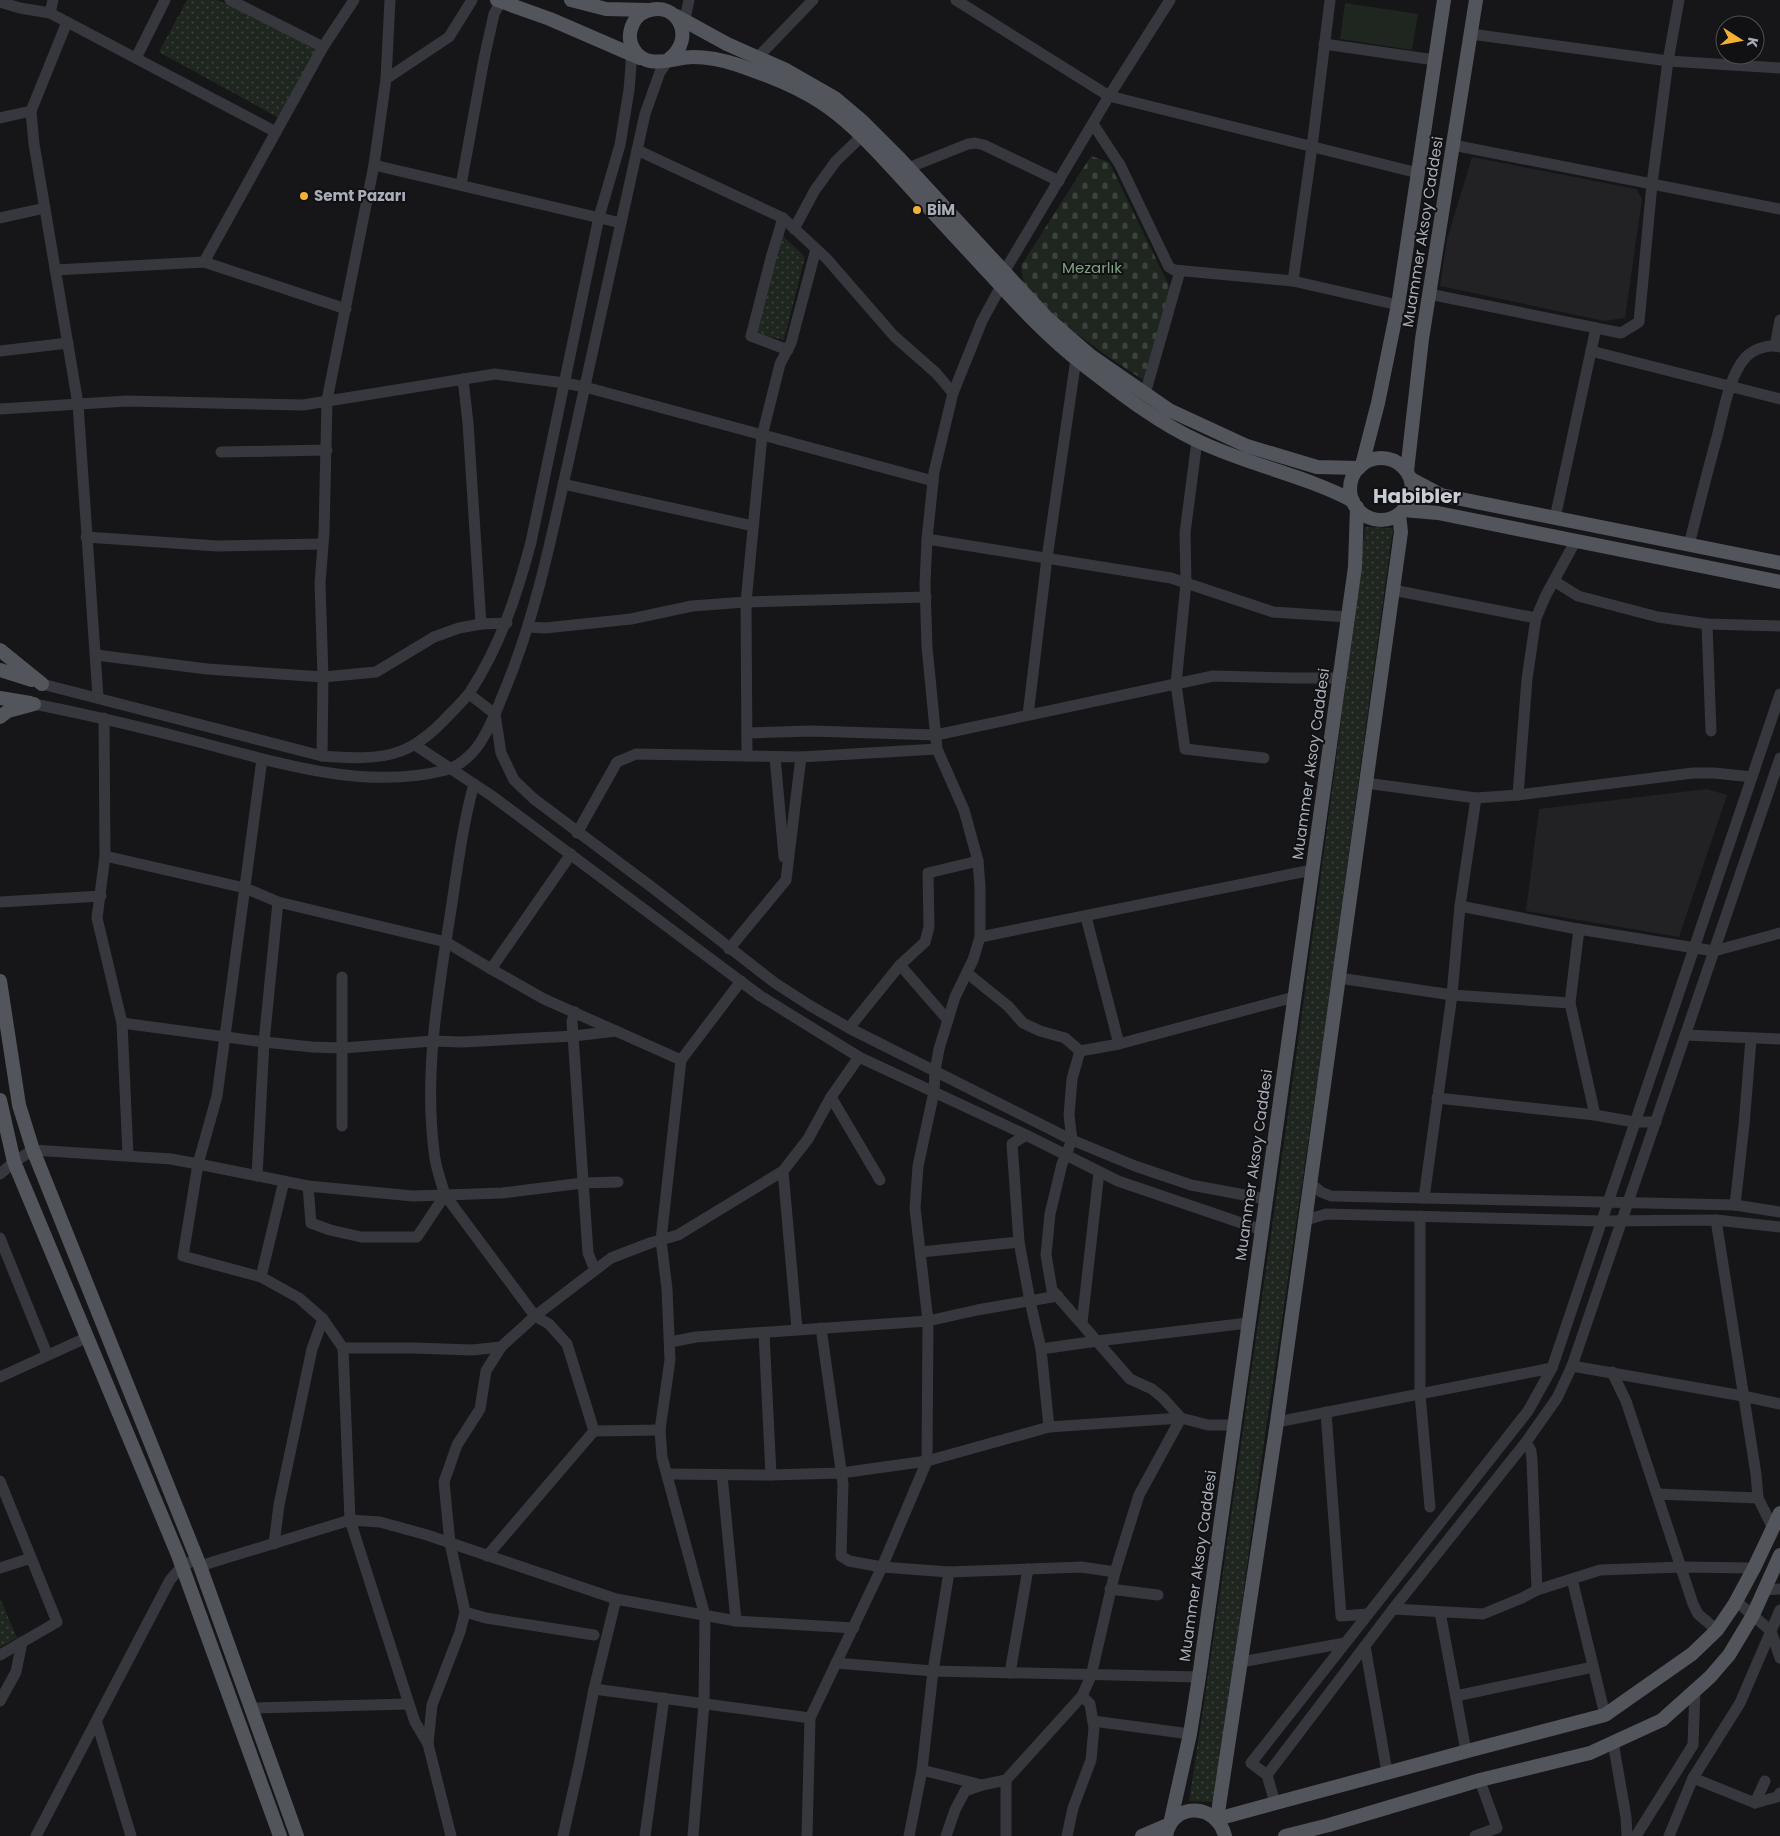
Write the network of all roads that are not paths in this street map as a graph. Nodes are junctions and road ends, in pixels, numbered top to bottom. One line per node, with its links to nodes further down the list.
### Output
1 (53, 0): 20 (street)
2 (165, 0): 29 (street)
3 (230, 0): 26 (street)
4 (354, 0): 26 (street)
5 (390, 0): 35 (street)
6 (472, 0): 35 (street)
7 (571, 0): 18 (main road)
8 (689, 0): 22 (street)
9 (813, 0): 28 (street)
10 (956, 0): 36 (street)
11 (1170, 0): 36 (street)
12 (1330, 0): 25 (street)
13 (1444, 0): 32 (main road, Muammer Aksoy Caddesi)
14 (1476, 0): 23 (main road, Muammer Aksoy Caddesi)
15 (1678, 0): 33 (street)
16 (499, 1): 27 (main road); 50 (street)
17 (0, 2): 20 (street)
18 (607, 4): 19 (main road)
19 (646, 9): 22 (main road); 24 (main road)
20 (50, 12): 21 (street)
21 (67, 22): 29 (street); 37 (street)
22 (680, 22): 28 (main road); 30 (main road)
23 (1471, 34): 33 (street); 42 (main road, Muammer Aksoy Caddesi)
24 (630, 39): 27 (street); 31 (main road)
25 (1324, 44): 32 (street); 43 (street)
26 (323, 47): 40 (street)
27 (631, 54): 31 (main road); 53 (street)
28 (758, 57): 46 (main road)
29 (136, 58): 40 (street)
30 (669, 59): 31 (main road); 41 (main road); 44 (street)
31 (644, 60)
32 (1435, 60): 47 (main road, Muammer Aksoy Caddesi)
33 (1668, 61): 34 (street); 49 (street)
34 (1780, 68)
35 (386, 79): 45 (street)
36 (1109, 96): 39 (street); 43 (street)
37 (31, 111): 38 (street); 51 (street)
38 (0, 118)
39 (1093, 124): 48 (street); 61 (street)
40 (276, 132): 59 (street)
41 (861, 137): 57 (street); 62 (main road)
42 (1453, 145): 49 (street); 64 (main road, Muammer Aksoy Caddesi)
43 (1312, 147): 47 (street); 63 (street)
44 (638, 150): 55 (street); 56 (street)
45 (374, 165): 50 (street); 66 (street)
46 (908, 168): 48 (street); 62 (main road)
47 (1418, 173): 65 (main road, Muammer Aksoy Caddesi)
48 (1059, 180): 62 (street)
49 (1652, 184): 52 (street); 68 (street)
50 (461, 185): 53 (street)
51 (45, 208): 54 (street); 60 (street)
52 (1780, 209)
53 (599, 217): 56 (street); 76 (street)
54 (0, 218)
55 (783, 218): 57 (street); 71 (street)
56 (621, 223): 78 (street)
57 (794, 229): 58 (street)
58 (816, 249): 71 (street); 79 (street)
59 (204, 262): 60 (street); 66 (street)
60 (55, 270): 69 (street)
61 (1180, 271): 63 (street); 80 (street)
62 (1003, 279): 74 (main road); 79 (street); 80 (main road)
63 (1293, 281): 65 (street)
64 (1429, 294): 68 (street); 90 (main road, Muammer Aksoy Caddesi)
65 (1398, 305): 89 (main road, Muammer Aksoy Caddesi)
66 (346, 309): 82 (street)
67 (1780, 320): 70 (street)
68 (1596, 328): 72 (street)
69 (68, 343): 73 (street); 83 (street)
70 (1777, 347): 77 (street)
71 (788, 350): 85 (street)
72 (1591, 350): 77 (street); 95 (street)
73 (0, 351)
74 (1076, 359): 86 (main road); 102 (street)
75 (463, 379): 76 (street); 82 (street); 113 (street)
76 (565, 383): 78 (street); 112 (street)
77 (1730, 386): 81 (street); 101 (street)
78 (584, 387): 85 (street); 92 (street)
79 (953, 393): 91 (street)
80 (1145, 394): 89 (main road)
81 (1780, 399)
82 (327, 400): 83 (street); 87 (street)
83 (78, 404): 84 (street); 97 (street)
84 (0, 410)
85 (762, 436): 91 (street); 96 (street)
86 (1197, 441): 93 (main road); 106 (street)
87 (327, 450): 88 (street); 100 (street)
88 (221, 452)
89 (1361, 466): 90 (main road); 93 (main road)
90 (1409, 475): 94 (main road); 95 (main road)
91 (933, 481): 98 (street)
92 (563, 484): 96 (street); 115 (street)
93 (1355, 504): 94 (main road); 110 (main road, Muammer Aksoy Caddesi)
94 (1401, 512): 99 (main road); 107 (main road)
95 (1556, 518): 101 (main road)
96 (753, 526): 109 (street)
97 (86, 537): 100 (street); 118 (street)
98 (927, 538): 102 (street); 108 (street)
99 (1575, 542): 104 (street); 105 (main road)
100 (322, 544): 120 (street)
101 (1689, 545): 103 (main road)
102 (1047, 558): 106 (street); 130 (street)
103 (1780, 563)
104 (1554, 581): 111 (street); 114 (street)
105 (1780, 582)
106 (1186, 583): 110 (street); 123 (street)
107 (1393, 590): 111 (street); 147 (main road)
108 (926, 597): 109 (street); 135 (street)
109 (746, 602): 115 (street); 134 (street)
110 (1348, 617): 121 (main road, Muammer Aksoy Caddesi)
111 (1536, 618): 149 (street)
112 (507, 623): 113 (street); 124 (street)
113 (481, 624): 120 (street)
114 (1707, 624): 116 (street); 133 (street)
115 (528, 626): 129 (street)
116 (1780, 626)
117 (0, 650): 122 (main road)
118 (96, 655): 120 (street); 126 (street)
119 (0, 670): 122 (main road)
120 (323, 677): 138 (street)
121 (1339, 678): 123 (street); 155 (main road, Muammer Aksoy Caddesi)
122 (42, 684): 126 (street)
123 (1176, 684): 130 (street); 142 (street)
124 (469, 694): 129 (street); 136 (street)
125 (1780, 694): 146 (street)
126 (98, 697): 138 (street)
127 (0, 698): 128 (main road)
128 (34, 704): 131 (main road); 132 (street)
129 (494, 714): 145 (street); 151 (street)
130 (1028, 716): 135 (street)
131 (0, 717)
132 (104, 718): 144 (street); 153 (street)
133 (1711, 731)
134 (747, 733): 135 (street); 139 (street)
135 (936, 735): 137 (street)
136 (415, 745): 138 (street); 145 (street)
137 (937, 749): 141 (street); 154 (street)
138 (322, 756)
139 (747, 756): 140 (street); 151 (street)
140 (775, 756): 141 (street); 156 (street)
141 (801, 758): 156 (street)
142 (1264, 758)
143 (1780, 758): 169 (street)
144 (262, 759): 145 (street); 157 (street)
145 (450, 769): 148 (street)
146 (1752, 777): 149 (street); 167 (street)
147 (1366, 783): 150 (street); 174 (main road)
148 (474, 784): 152 (street); 166 (street)
149 (1518, 795): 150 (street)
150 (1476, 798): 161 (street)
151 (577, 833): 168 (street)
152 (571, 854): 171 (street); 176 (street)
153 (105, 856): 157 (street); 158 (street)
154 (978, 861): 165 (street); 170 (street)
155 (1312, 870): 162 (street); 178 (main road, Muammer Aksoy Caddesi)
156 (786, 880): 168 (street)
157 (245, 888): 160 (street); 187 (street)
158 (101, 896): 159 (street); 182 (street)
159 (0, 902)
160 (278, 902): 166 (street); 190 (street)
161 (1460, 906): 163 (street); 177 (street)
162 (1086, 916): 165 (street); 192 (street)
163 (1579, 929): 167 (street); 179 (street)
164 (1780, 933): 169 (street)
165 (980, 938): 172 (street)
166 (446, 942): 171 (street); 191 (street)
167 (1694, 947): 169 (street); 203 (street)
168 (729, 949): 183 (street)
169 (1714, 951): 185 (street)
170 (900, 966): 181 (street); 183 (street)
171 (491, 969): 180 (street)
172 (967, 973): 181 (street); 194 (street)
173 (342, 976): 193 (street)
174 (1339, 978): 177 (street); 221 (main road)
175 (0, 981): 208 (main road)
176 (741, 981): 195 (street); 196 (street)
177 (1452, 995): 179 (street); 200 (street)
178 (1294, 997): 192 (street); 225 (main road, Muammer Aksoy Caddesi)
179 (1570, 1003): 202 (street)
180 (575, 1012): 184 (street); 186 (street)
181 (947, 1019): 197 (street)
182 (122, 1023): 187 (street); 209 (street)
183 (849, 1028): 197 (street)
184 (616, 1031): 186 (street); 196 (street)
185 (1686, 1035): 188 (street); 204 (street)
186 (574, 1036): 191 (street); 220 (street)
187 (225, 1037): 190 (street); 212 (street)
188 (1751, 1039): 189 (street); 228 (street)
189 (1780, 1039)
190 (264, 1042): 193 (street); 216 (street)
191 (433, 1042): 193 (street); 223 (street)
192 (1119, 1044): 194 (street)
193 (343, 1048): 205 (street)
194 (1080, 1051): 207 (street)
195 (859, 1057): 198 (street); 199 (street)
196 (681, 1060): 238 (street)
197 (935, 1071): 198 (street); 207 (street)
198 (934, 1092): 206 (street); 240 (street)
199 (831, 1097): 213 (street); 217 (street)
200 (1437, 1098): 202 (street); 224 (street)
201 (0, 1100): 211 (main road)
202 (1595, 1115): 203 (street)
203 (1634, 1122): 204 (street); 226 (street)
204 (1656, 1122): 227 (street)
205 (342, 1126)
206 (1026, 1135): 210 (street); 239 (street)
207 (1072, 1140): 210 (street); 225 (street)
208 (33, 1150): 209 (street); 211 (street); 292 (main road)
209 (128, 1155): 212 (street)
210 (1066, 1156): 214 (street); 243 (street)
211 (14, 1162): 215 (street); 253 (main road)
212 (198, 1164): 216 (street); 242 (street)
213 (783, 1171): 238 (street); 251 (street)
214 (1099, 1172): 236 (street); 248 (street)
215 (0, 1174)
216 (257, 1176): 218 (street)
217 (880, 1180)
218 (284, 1181): 222 (street); 242 (street)
219 (618, 1182): 220 (street)
220 (583, 1183): 223 (street); 241 (street)
221 (1310, 1183): 224 (street); 231 (main road)
222 (308, 1186): 223 (street); 223 (street)
223 (445, 1195): 245 (street)
224 (1424, 1198): 226 (street)
225 (1266, 1199): 236 (main road, Muammer Aksoy Caddesi)
226 (1606, 1203): 227 (street); 234 (street)
227 (1628, 1204): 228 (street); 232 (street)
228 (1735, 1205): 229 (street)
229 (1780, 1212)
230 (1420, 1216): 231 (street); 234 (street); 264 (street)
231 (1306, 1220): 269 (main road)
232 (1623, 1220): 233 (street); 234 (street); 260 (street)
233 (1716, 1220): 235 (street); 265 (street)
234 (1601, 1221): 261 (street)
235 (1780, 1227)
236 (1262, 1230): 249 (main road, Muammer Aksoy Caddesi)
237 (0, 1238): 259 (street)
238 (660, 1240): 241 (street); 255 (street)
239 (1019, 1242): 240 (street); 244 (street)
240 (920, 1252): 247 (street)
241 (595, 1270): 245 (street)
242 (261, 1277): 246 (street)
243 (1058, 1296): 244 (street); 248 (street)
244 (1030, 1301): 247 (street); 258 (street)
245 (535, 1316): 256 (street); 272 (street)
246 (323, 1319): 257 (street); 288 (street)
247 (928, 1321): 250 (street); 275 (street)
248 (1082, 1323): 254 (street)
249 (1248, 1323): 254 (street); 270 (main road, Muammer Aksoy Caddesi)
250 (821, 1328): 251 (street); 276 (street)
251 (797, 1329): 252 (street)
252 (764, 1332): 255 (street); 279 (street)
253 (88, 1337): 259 (street); 293 (main road)
254 (1097, 1341): 258 (street); 268 (street)
255 (670, 1342): 273 (street)
256 (501, 1347): 257 (street); 287 (street)
257 (343, 1348): 285 (street)
258 (1041, 1349): 271 (street)
259 (47, 1354): 263 (street)
260 (1572, 1366): 262 (street); 274 (street)
261 (1552, 1368): 264 (street); 313 (street)
262 (1612, 1372): 265 (street); 281 (street)
263 (0, 1376)
264 (1420, 1394): 267 (street); 283 (street)
265 (1743, 1396): 266 (street); 282 (street)
266 (1780, 1404)
267 (1326, 1412): 269 (street); 313 (street)
268 (1181, 1418): 270 (street); 271 (street); 300 (street)
269 (1278, 1422): 326 (main road)
270 (1234, 1425): 332 (main road, Muammer Aksoy Caddesi)
271 (1049, 1427): 275 (street)
272 (594, 1430): 273 (street); 290 (street)
273 (660, 1430): 277 (street)
274 (1526, 1442): 304 (street); 309 (street)
275 (927, 1461): 276 (street); 294 (street)
276 (841, 1473): 279 (street); 294 (street)
277 (668, 1474): 278 (street); 315 (street)
278 (722, 1475): 279 (street); 316 (street)
279 (770, 1475)
280 (0, 1481): 291 (street)
281 (1657, 1494): 282 (street); 295 (street)
282 (1758, 1498): 286 (street)
283 (1430, 1507)
284 (1780, 1513): 286 (main road)
285 (350, 1520): 287 (street); 288 (street); 339 (street)
286 (1773, 1528): 297 (main road)
287 (450, 1543): 290 (street); 311 (street)
288 (274, 1544): 292 (street)
289 (1780, 1555): 305 (main road)
290 (486, 1556): 307 (street)
291 (31, 1558): 296 (street); 321 (street)
292 (199, 1563): 293 (street); 341 (main road)
293 (182, 1566): 345 (street); 367 (main road)
294 (882, 1566): 299 (street); 317 (street)
295 (1680, 1567): 297 (street); 301 (street); 318 (street)
296 (0, 1568)
297 (1754, 1568): 308 (main road)
298 (1028, 1569): 299 (street); 300 (street); 330 (street)
299 (948, 1572): 329 (street)
300 (1115, 1572): 303 (street)
301 (1572, 1579): 304 (street); 328 (street)
302 (1780, 1588): 305 (street)
303 (1110, 1589): 306 (street); 331 (street)
304 (1537, 1590): 312 (street)
305 (1764, 1590): 314 (main road)
306 (1158, 1595)
307 (616, 1599): 315 (street); 333 (street)
308 (1736, 1601): 314 (street); 318 (main road)
309 (1393, 1609): 312 (street); 323 (street)
310 (1780, 1610): 319 (street)
311 (465, 1612): 320 (street); 348 (street)
312 (1440, 1612): 336 (street)
313 (1368, 1614): 322 (street)
314 (1753, 1615): 319 (street); 334 (main road)
315 (705, 1616): 316 (street); 340 (street)
316 (736, 1621): 317 (street)
317 (854, 1628): 327 (street)
318 (1717, 1630): 342 (main road)
319 (1771, 1631): 325 (street); 353 (street)
320 (594, 1635)
321 (22, 1642): 324 (street); 338 (street)
322 (1345, 1644): 326 (street); 352 (street)
323 (1366, 1646): 351 (street); 352 (street)
324 (0, 1655)
325 (1780, 1656)
326 (1241, 1662): 361 (main road)
327 (836, 1663): 329 (street); 343 (street)
328 (1593, 1667): 336 (street); 342 (street)
329 (933, 1671): 330 (street); 350 (street)
330 (1010, 1673): 331 (street)
331 (1091, 1676): 332 (street); 335 (street)
332 (1199, 1678): 346 (main road, Muammer Aksoy Caddesi)
333 (594, 1689): 337 (street); 370 (street)
334 (1695, 1690): 347 (main road); 383 (street)
335 (1082, 1696): 344 (street); 354 (street)
336 (1456, 1696): 349 (street)
337 (664, 1698): 340 (street); 371 (street)
338 (0, 1701)
339 (409, 1704): 341 (street); 348 (street)
340 (704, 1704): 343 (street); 372 (street)
341 (251, 1708): 368 (main road)
342 (1605, 1715): 349 (main road)
343 (810, 1718): 373 (street)
344 (1092, 1721): 346 (street); 377 (street)
345 (97, 1723): 365 (street); 366 (street)
346 (1190, 1734): 362 (main road, Muammer Aksoy Caddesi)
347 (1613, 1742): 356 (main road); 382 (street)
348 (428, 1744): 369 (street)
349 (1466, 1751): 351 (main road)
350 (922, 1770): 357 (street); 374 (street)
351 (1387, 1772): 360 (main road)
352 (1267, 1775): 360 (street)
353 (1693, 1778): 359 (street); 384 (street)
354 (1006, 1780): 357 (street); 376 (street)
355 (1765, 1780): 359 (street)
356 (1480, 1781): 363 (main road); 364 (street)
357 (982, 1785): 375 (street)
358 (1780, 1793): 359 (street)
359 (1755, 1802)
360 (1275, 1803): 361 (main road)
361 (1217, 1819): 362 (main road); 379 (main road)
362 (1168, 1830): 378 (main road)
363 (1323, 1831): 380 (main road)
364 (1499, 1832): 381 (street)
365 (36, 1836)
366 (131, 1836)
367 (280, 1836)
368 (297, 1836)
369 (451, 1836)
370 (563, 1836)
371 (644, 1836)
372 (693, 1836)
373 (807, 1836)
374 (909, 1836)
375 (946, 1836)
376 (1006, 1836)
377 (1067, 1836)
378 (1142, 1836)
379 (1226, 1836)
380 (1285, 1836)
381 (1475, 1836)
382 (1627, 1836)
383 (1636, 1836)
384 (1669, 1836)

